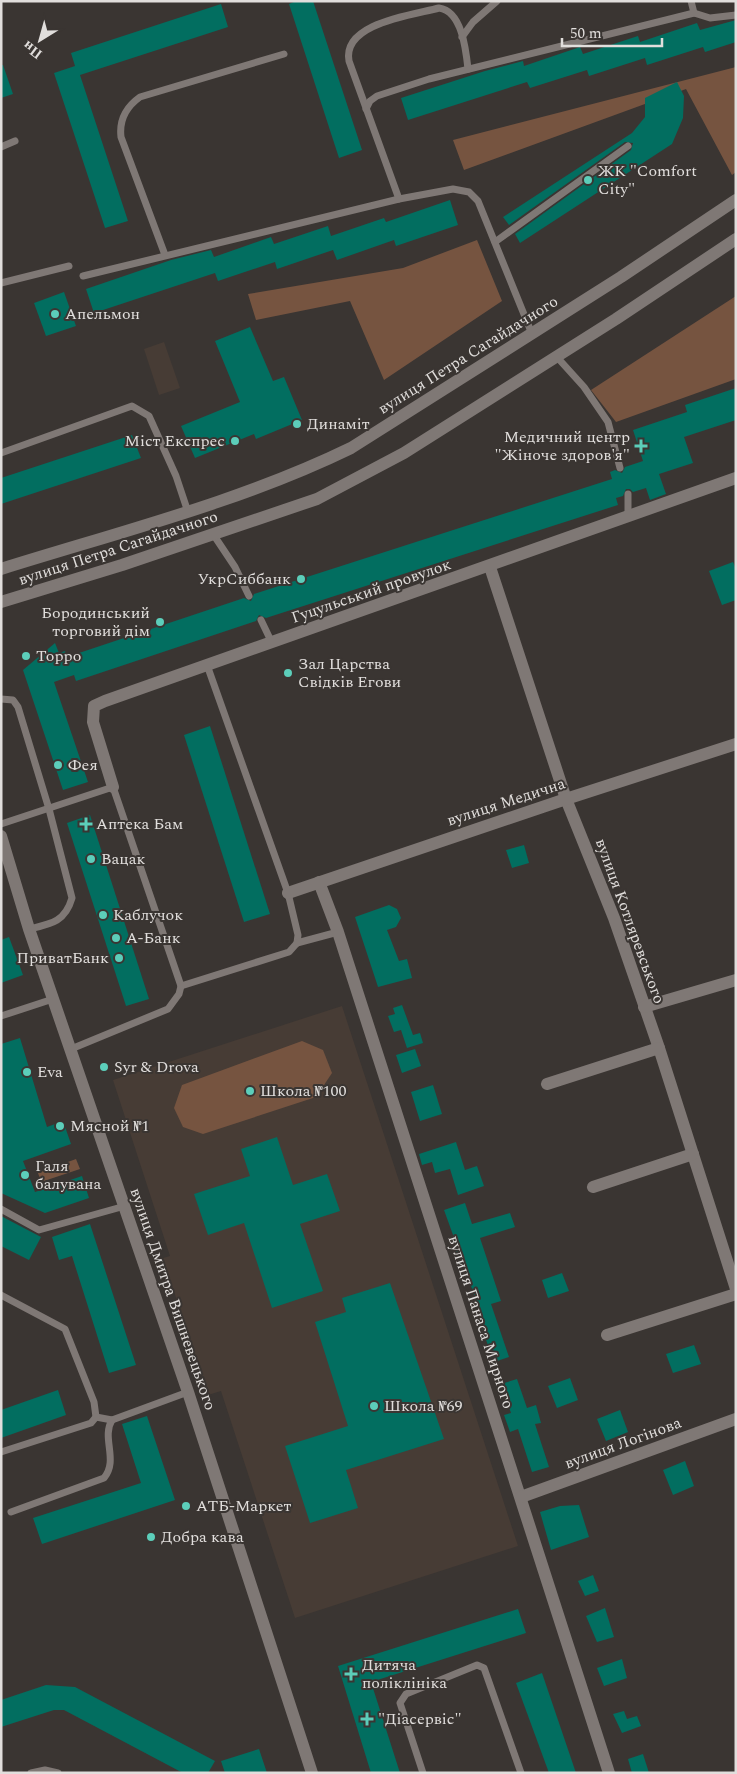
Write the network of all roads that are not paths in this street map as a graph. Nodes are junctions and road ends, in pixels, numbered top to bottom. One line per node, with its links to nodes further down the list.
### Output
1 (497, 1): 5 (lane)
2 (691, 1): 3 (lane)
3 (694, 13): 4 (lane); 7 (lane)
4 (736, 15)
5 (462, 37): 7 (lane); 8 (lane)
6 (284, 54): 16 (lane)
7 (468, 69): 8 (lane)
8 (366, 109): 12 (lane)
9 (15, 141): 11 (lane)
10 (628, 146): 15 (lane)
11 (1, 147)
12 (399, 199): 15 (lane); 16 (lane)
13 (736, 200): 20 (street, вулиця Петра Сагайдачного)
14 (736, 239): 21 (street, вулиця Петра Сагайдачного)
15 (495, 242): 20 (lane)
16 (165, 255): 18 (lane)
17 (69, 266): 19 (lane)
18 (83, 276)
19 (1, 283)
20 (532, 334): 26 (street, вулиця Петра Сагайдачного)
21 (556, 356): 23 (lane); 28 (street, вулиця Петра Сагайдачного)
22 (1, 453): 26 (lane)
23 (620, 468)
24 (736, 478): 27 (street, Гуцульський провулок)
25 (628, 494): 27 (lane)
26 (188, 512): 30 (street, вулиця Петра Сагайдачного)
27 (628, 517): 29 (street, Гуцульський провулок)
28 (213, 534): 31 (lane); 32 (street, вулиця Петра Сагайдачного)
29 (490, 567): 34 (street, Гуцульський провулок); 39 (street, вулиця Котляревського)
30 (1, 570)
31 (249, 596)
32 (1, 602)
33 (261, 620): 34 (lane)
34 (272, 643): 35 (street, Гуцульський провулок)
35 (208, 665): 38 (street, Гуцульський провулок); 44 (lane)
36 (1, 699): 40 (lane)
37 (736, 744): 39 (street, вулиця Медична)
38 (113, 787): 40 (lane); 49 (lane)
39 (566, 799): 43 (street, вулиця Медична); 51 (street, вулиця Котляревського)
40 (49, 809): 41 (lane); 45 (lane)
41 (1, 824)
42 (1, 836): 45 (street, вулиця Дмитра Вишневецького)
43 (319, 882): 44 (street, вулиця Медична); 46 (street, вулиця Панаса Мирного)
44 (288, 893): 47 (lane)
45 (29, 929): 50 (street, вулиця Дмитра Вишневецького)
46 (338, 932): 47 (lane); 69 (street, вулиця Панаса Мирного)
47 (297, 943): 49 (lane)
48 (736, 980): 51 (street)
49 (181, 986): 54 (lane)
50 (53, 999): 52 (lane); 54 (street, вулиця Дмитра Вишневецького)
51 (644, 1007): 53 (street, вулиця Котляревського)
52 (1, 1016)
53 (659, 1048): 55 (street); 56 (street, вулиця Котляревського)
54 (71, 1050): 58 (street, вулиця Дмитра Вишневецького)
55 (547, 1084)
56 (693, 1154): 57 (street); 60 (street, вулиця Котляревського)
57 (593, 1186)
58 (125, 1206): 59 (lane); 64 (street, вулиця Дмитра Вишневецького)
59 (1, 1208)
60 (736, 1289)
61 (1, 1294): 65 (lane)
62 (736, 1294): 63 (street)
63 (607, 1335)
64 (188, 1392): 66 (lane); 73 (street, вулиця Дмитра Вишневецького)
65 (96, 1416): 66 (lane); 68 (lane)
66 (112, 1420): 70 (lane)
67 (736, 1420): 69 (street, вулиця Логінова)
68 (1, 1452)
69 (521, 1497): 76 (street, вулиця Панаса Мирного)
70 (11, 1512)
71 (31, 1773): 72 (lane)
72 (58, 1773)
73 (312, 1773)
74 (423, 1773): 75 (lane)
75 (521, 1773)
76 (609, 1773)

